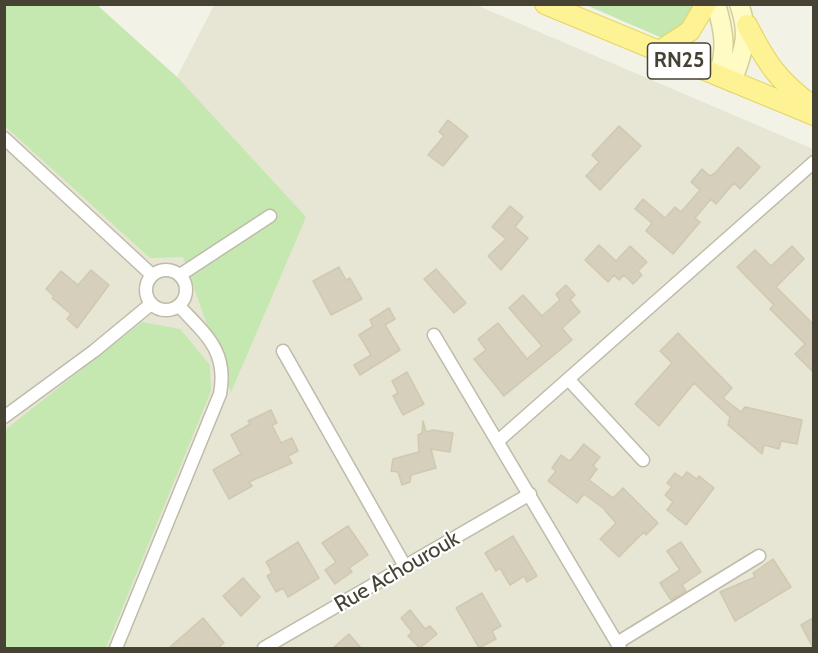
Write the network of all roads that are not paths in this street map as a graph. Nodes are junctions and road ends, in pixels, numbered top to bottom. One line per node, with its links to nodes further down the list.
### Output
1 (545, 4): 6 (main road, RN25)
2 (706, 4): 6 (main road)
3 (716, 4): 7 (street)
4 (739, 4): 5 (street)
5 (747, 25): 7 (street); 8 (main road)
6 (658, 52): 7 (main road, RN25)
7 (725, 79): 9 (main road, RN25)
8 (813, 107)
9 (813, 115)
10 (4, 138): 13 (street)
11 (813, 162): 19 (street)
12 (270, 216): 14 (street)
13 (152, 275): 14 (street); 15 (street)
14 (180, 275): 16 (street)
15 (151, 304): 16 (street); 20 (street)
16 (179, 306): 27 (street)
17 (434, 336): 21 (street)
18 (283, 351): 25 (street)
19 (569, 380): 21 (street); 22 (street)
20 (4, 417)
21 (498, 441): 23 (street)
22 (643, 460)
23 (530, 494): 25 (street, Rue Achourouk); 26 (street)
24 (759, 556): 26 (street)
25 (406, 568): 28 (street, Rue Achourouk)
26 (618, 646)
27 (116, 648)
28 (264, 648)

